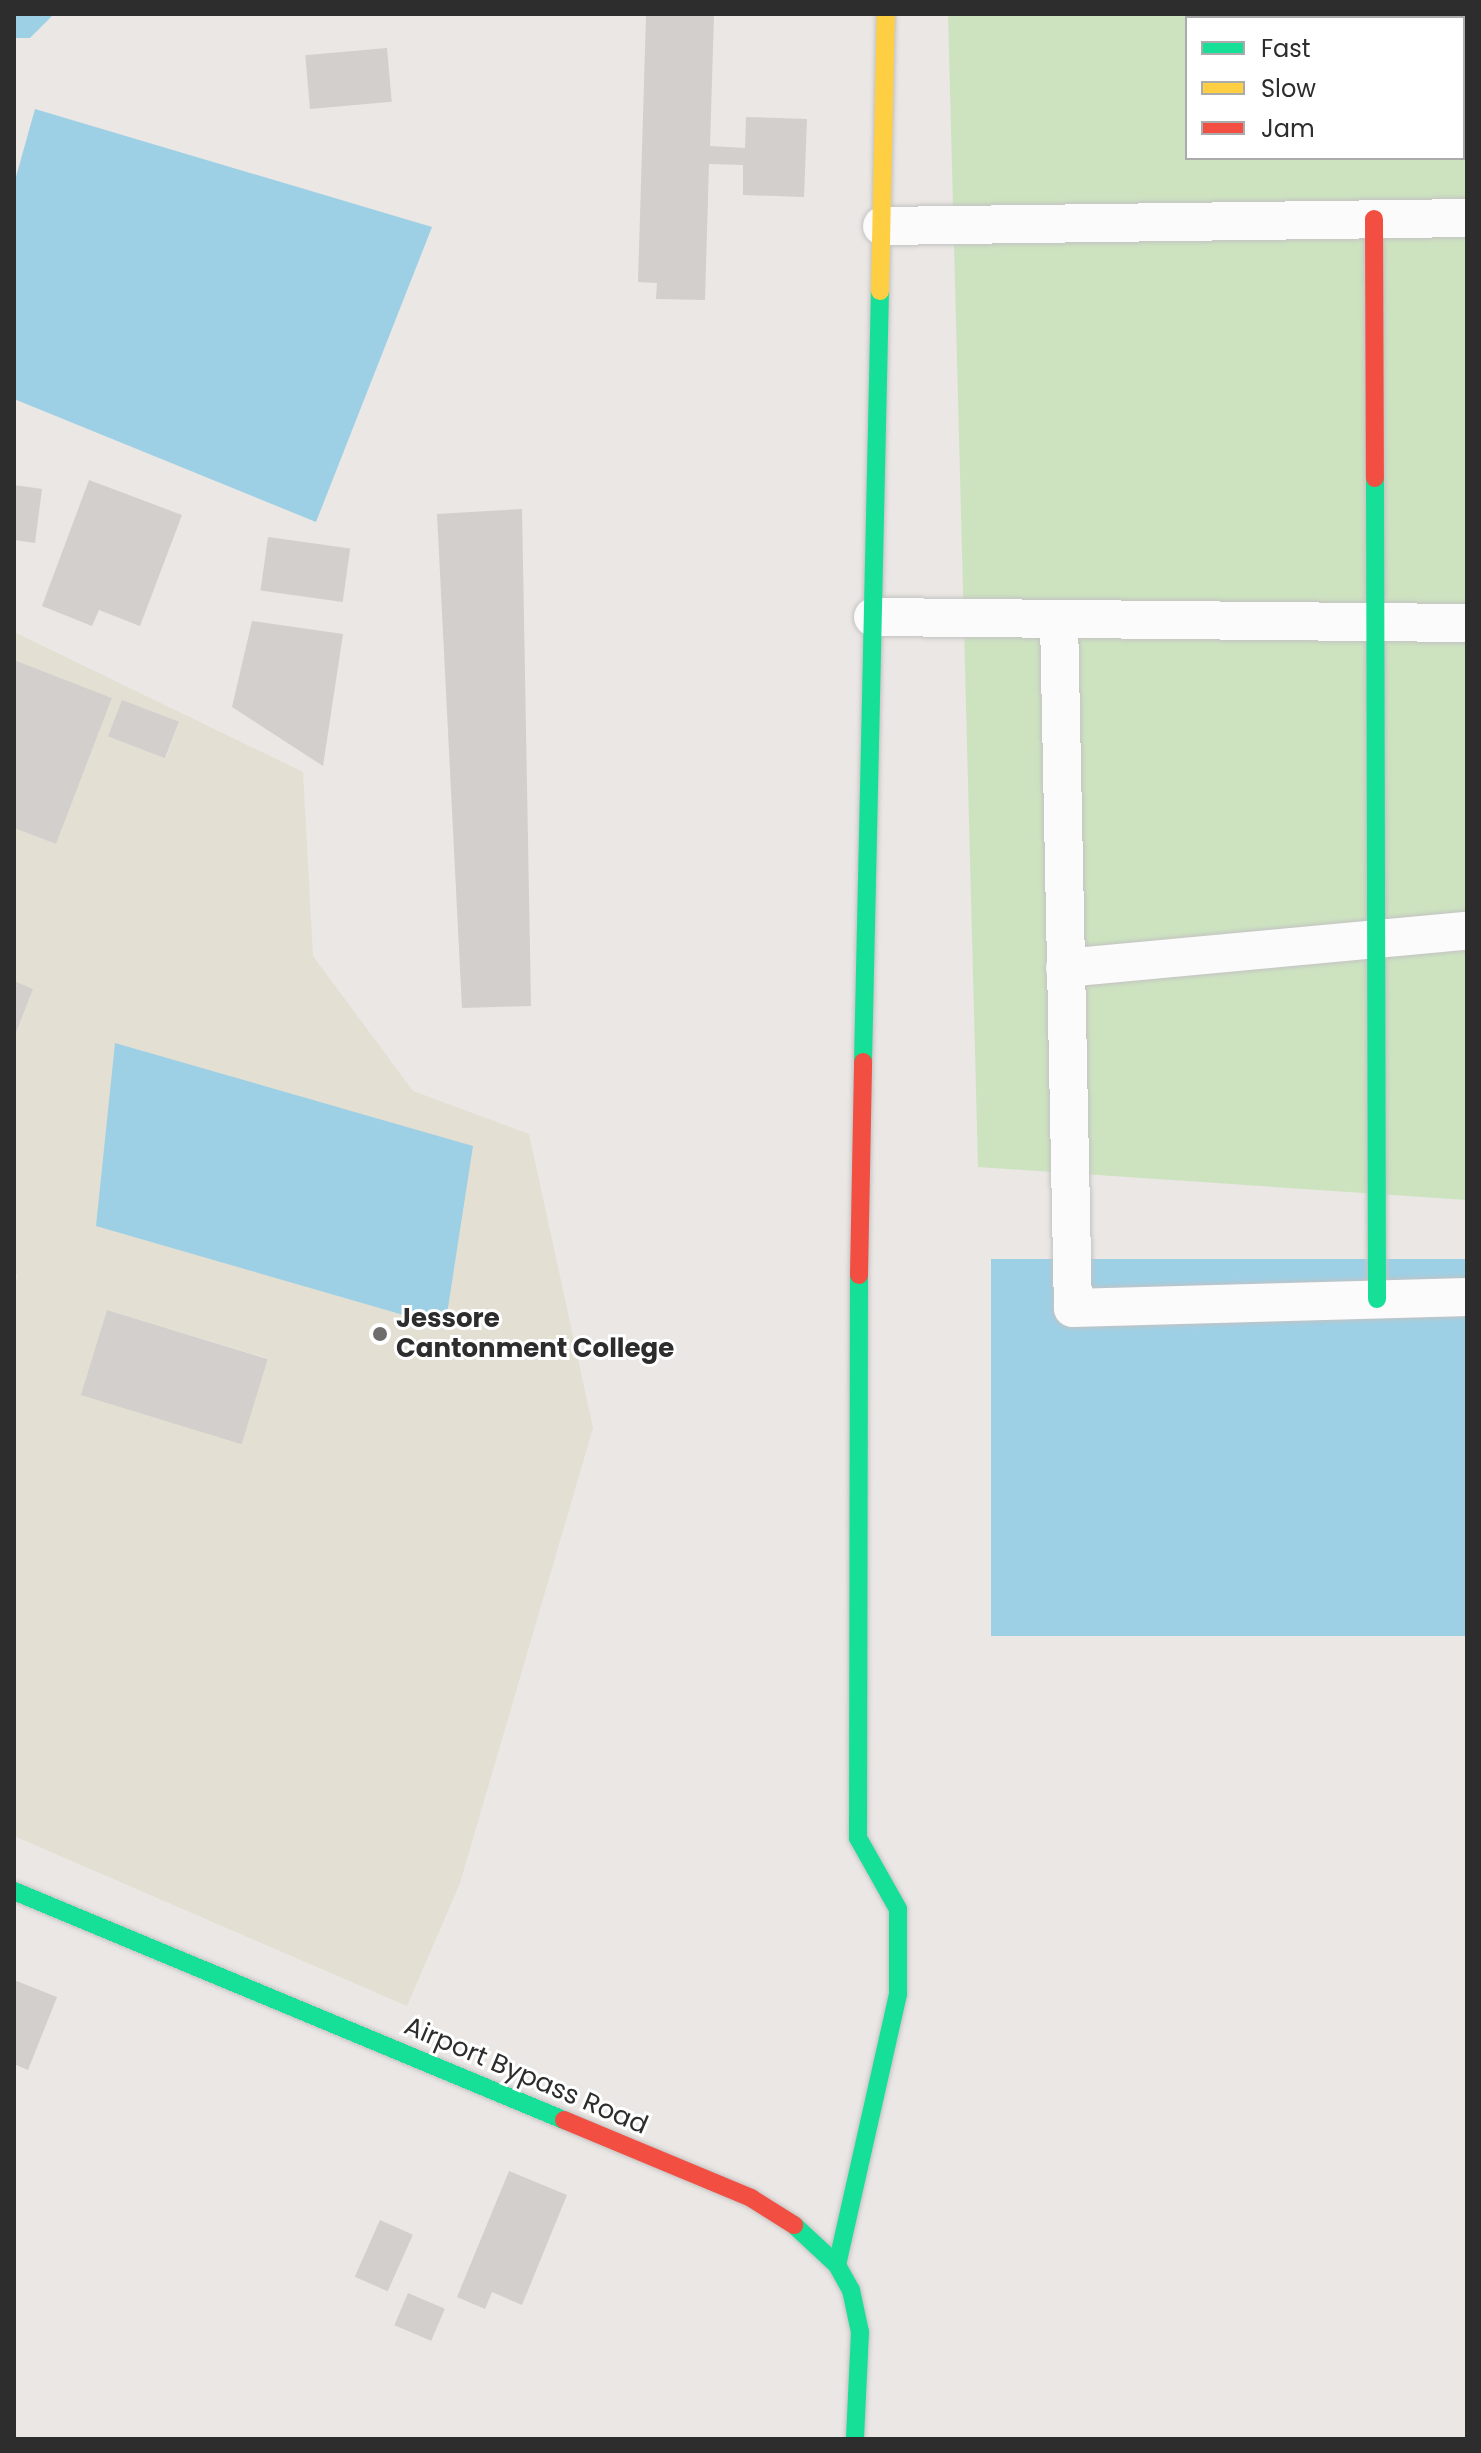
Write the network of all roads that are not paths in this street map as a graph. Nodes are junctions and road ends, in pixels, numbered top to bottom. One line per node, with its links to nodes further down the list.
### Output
1 (886, 14): 4 (street)
2 (1467, 218): 3 (street)
3 (1374, 219): 4 (street); 7 (street)
4 (882, 226): 5 (street)
5 (873, 617): 6 (street); 15 (street)
6 (1059, 619): 7 (street); 11 (street)
7 (1376, 622): 8 (street); 10 (street)
8 (1467, 623)
9 (1467, 931): 10 (street)
10 (1378, 939): 11 (street); 13 (street)
11 (1065, 968): 13 (street)
12 (1467, 1297): 13 (street)
13 (1377, 1299)
14 (14, 1891): 15 (street, Airport Bypass Road)
15 (837, 2265): 16 (street, Airport Bypass Road)
16 (855, 2439)

